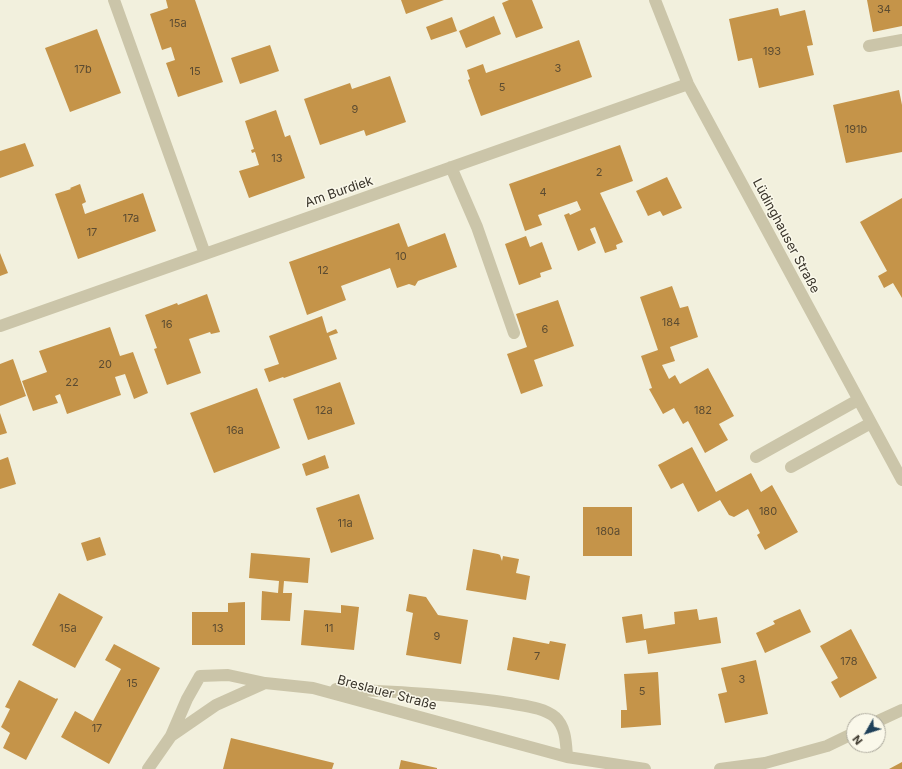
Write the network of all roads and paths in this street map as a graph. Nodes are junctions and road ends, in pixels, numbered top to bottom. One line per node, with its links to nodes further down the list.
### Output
1 (114, 0): 7 (street)
2 (655, 0): 5 (street, Lüdinghauser Straße)
3 (902, 40): 4 (street)
4 (870, 46)
5 (688, 84): 6 (street, Am Burdiek); 10 (street, Lüdinghauser Straße)
6 (451, 167): 7 (street, Am Burdiek); 9 (street)
7 (205, 254): 8 (street, Am Burdiek)
8 (0, 326)
9 (514, 333)
10 (858, 400): 11 (street, Lüdinghauser Straße); 12 (street)
11 (871, 423): 13 (street); 14 (street, Lüdinghauser Straße)
12 (756, 457)
13 (791, 467)
14 (902, 480)
15 (265, 683): 16 (street, Breslauer Straße); 19 (street); 19 (street, Breslauer Straße)
16 (313, 688): 21 (street, Breslauer Straße); 21 (street)
17 (902, 710): 18 (street)
18 (886, 717)
19 (171, 736): 22 (street)
20 (846, 737): 24 (street)
21 (567, 757): 23 (street, Breslauer Straße)
22 (148, 769)
23 (646, 769)
24 (720, 769)

